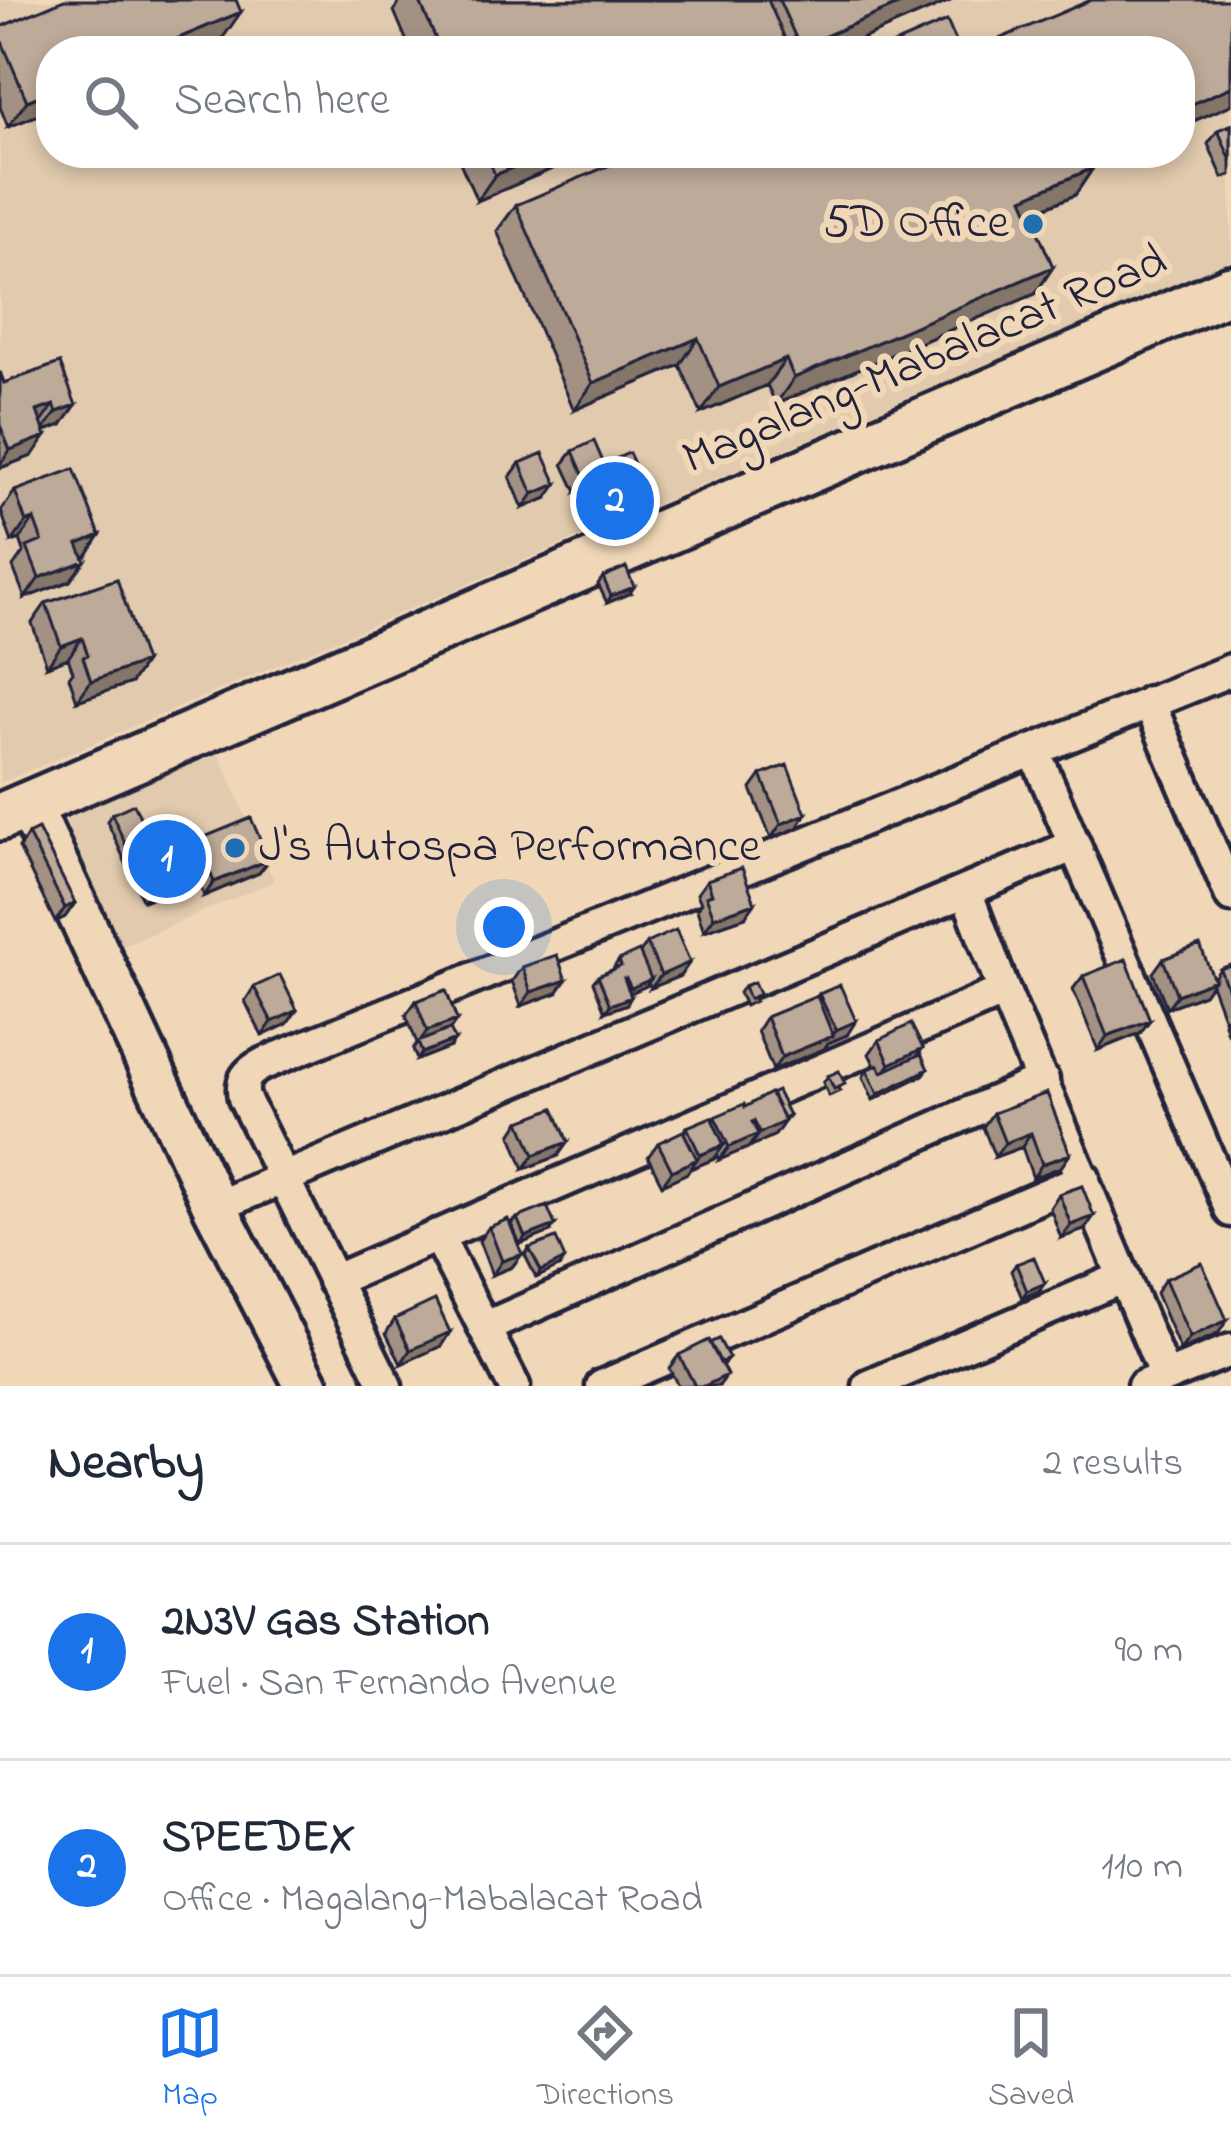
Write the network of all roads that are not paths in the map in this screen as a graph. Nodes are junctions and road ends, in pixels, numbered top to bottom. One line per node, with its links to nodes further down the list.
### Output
1 (1231, 289): 5 (main road, Magalang-Mabalacat Road)
2 (1231, 670): 3 (street)
3 (1149, 702): 4 (street); 8 (street)
4 (1034, 750): 6 (street); 11 (street)
5 (14, 811): 13 (main road)
6 (1075, 845): 7 (street); 14 (street)
7 (966, 891): 9 (street); 11 (street)
8 (1231, 896)
9 (1004, 991): 10 (street); 15 (street)
10 (1043, 1080): 12 (street); 18 (street)
11 (282, 1178): 13 (street); 17 (street)
12 (1084, 1178): 16 (street); 24 (street)
13 (215, 1207): 21 (main road)
14 (1231, 1211)
15 (437, 1235): 17 (street); 18 (street)
16 (1124, 1277): 20 (street); 25 (street)
17 (333, 1281): 22 (street)
18 (484, 1328): 23 (street)
19 (1231, 1350): 20 (street)
20 (1154, 1381)
21 (307, 1386)
22 (386, 1386)
23 (514, 1386)
24 (602, 1386)
25 (869, 1386)

